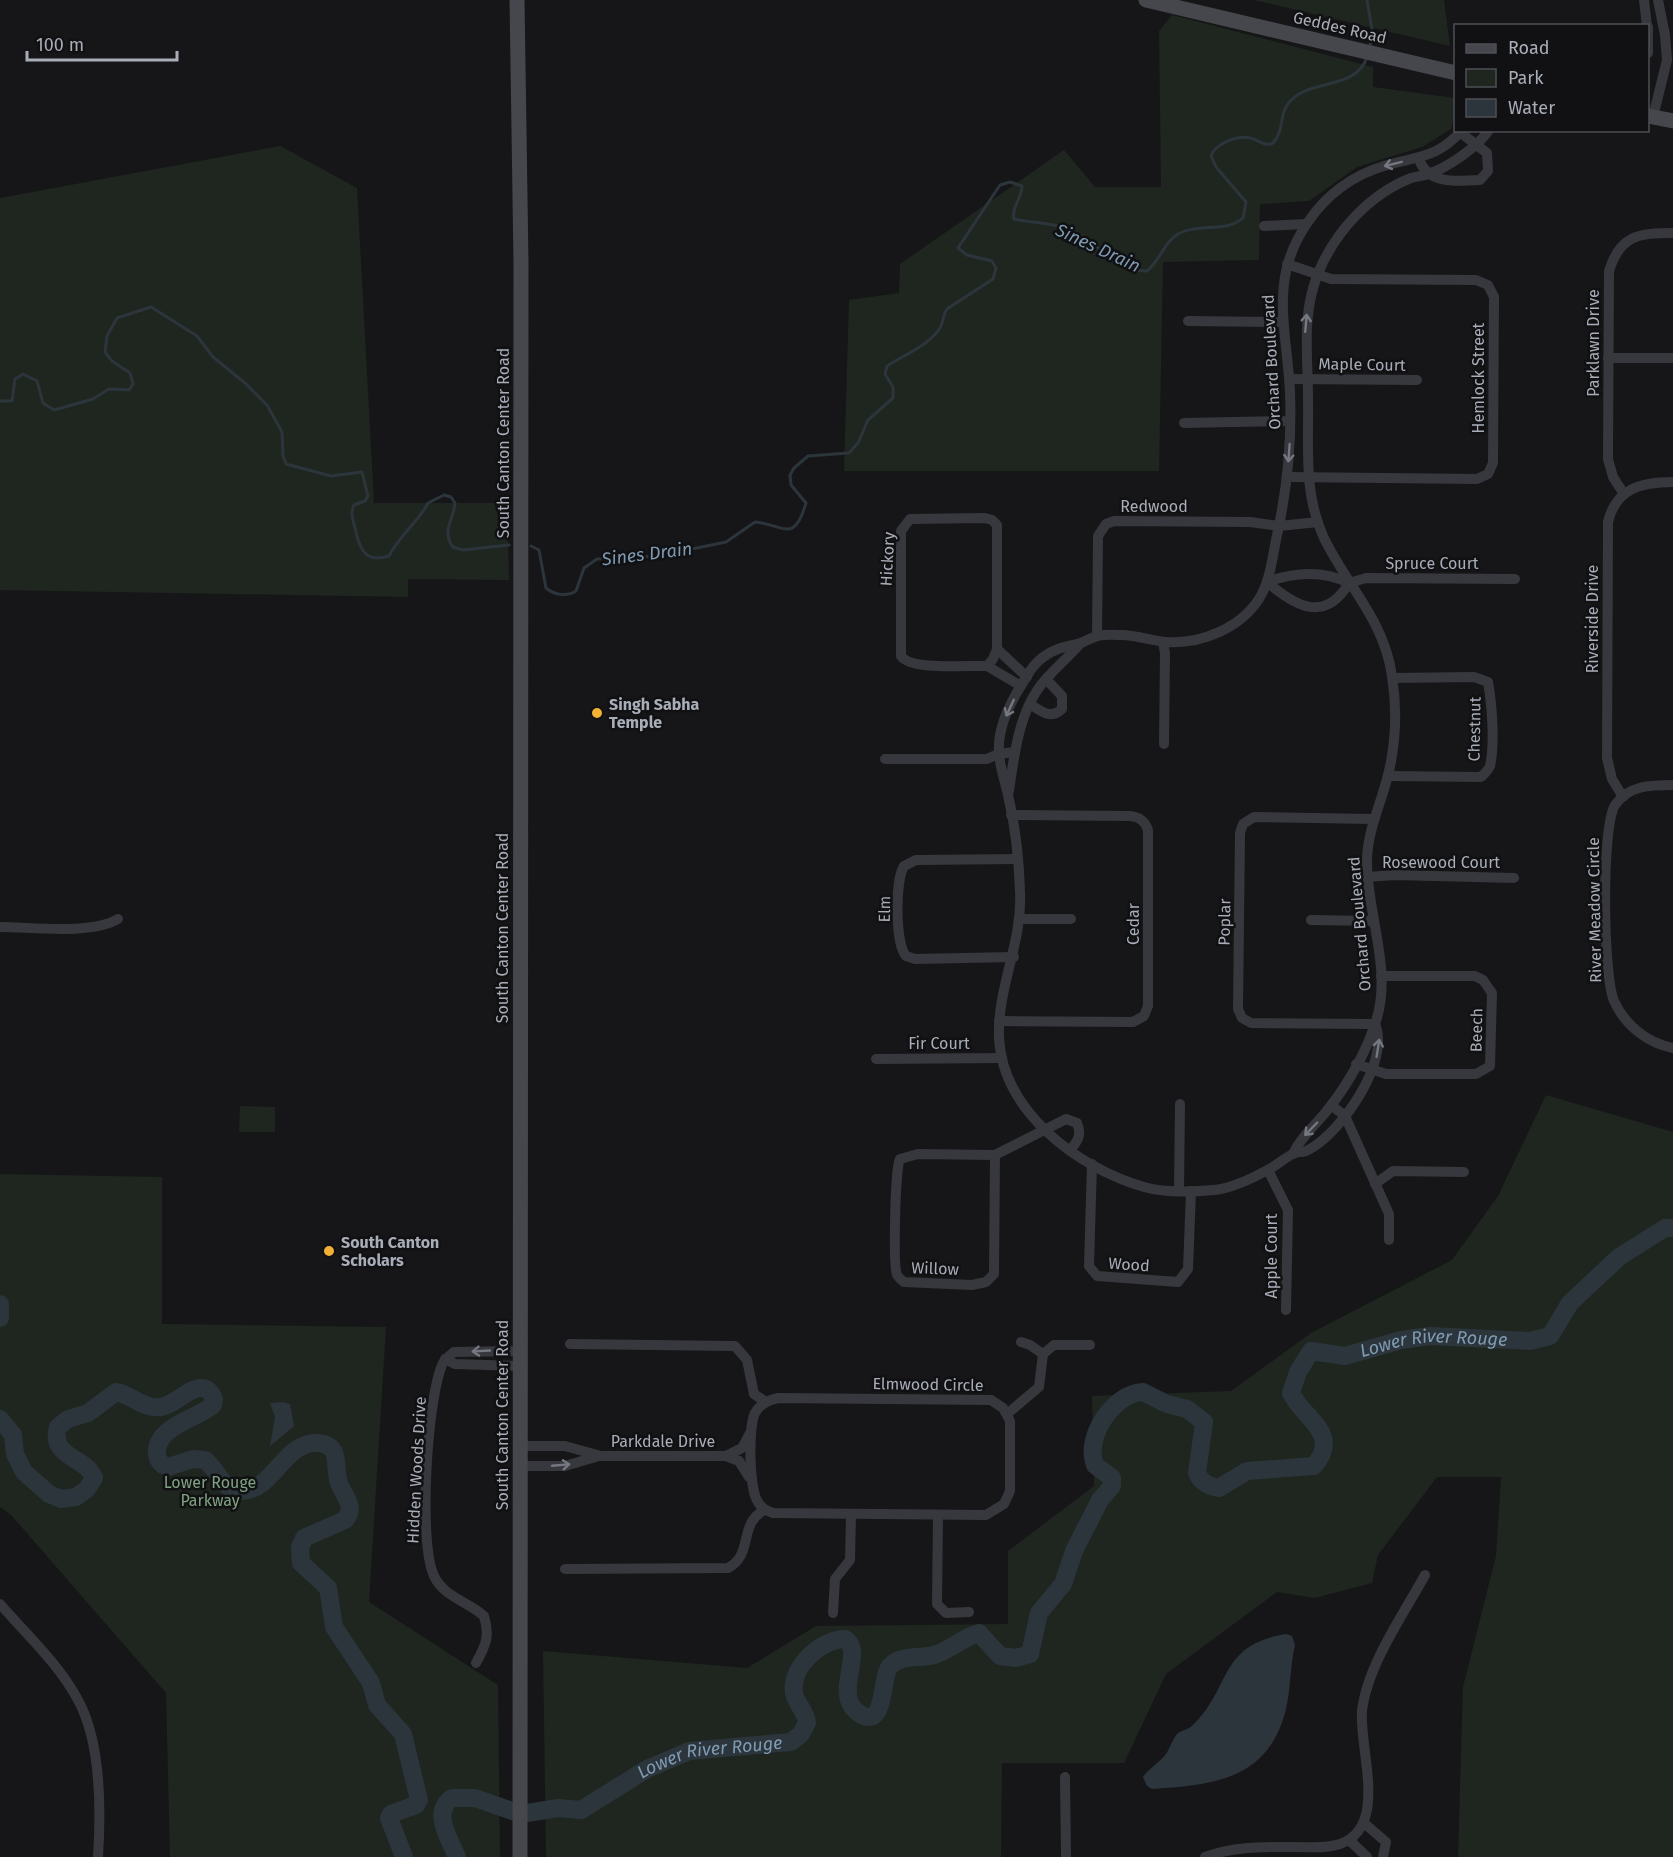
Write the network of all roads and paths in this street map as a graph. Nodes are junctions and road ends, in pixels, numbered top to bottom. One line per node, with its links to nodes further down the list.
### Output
1 (517, 0): 94 (main road, South Canton Center Road)
2 (1146, 0): 6 (main road, Geddes Road)
3 (1644, 0): 5 (street)
4 (1658, 0): 7 (street)
5 (1647, 24)
6 (1454, 73)
7 (1650, 117): 8 (main road)
8 (1673, 121)
9 (1461, 132): 11 (street); 12 (street, Orchard Boulevard)
10 (1488, 132): 11 (street, Orchard Boulevard)
11 (1477, 146): 13 (street, Orchard Boulevard); 13 (street)
12 (1419, 159): 13 (street); 14 (street, Orchard Boulevard, one-way to 14)
13 (1430, 174): 18 (street, Orchard Boulevard)
14 (1306, 224): 15 (street); 17 (street, Orchard Boulevard)
15 (1264, 226)
16 (1673, 233): 21 (street, Parklawn Drive)
17 (1287, 264): 18 (street, Hemlock Street); 20 (street, Orchard Boulevard)
18 (1317, 275): 24 (street, Orchard Boulevard, one-way to 18); 29 (street, Hemlock Street)
19 (1188, 321): 20 (street)
20 (1281, 322): 23 (street, Orchard Boulevard)
21 (1608, 358): 22 (street); 31 (street, Parklawn Drive)
22 (1673, 358)
23 (1289, 379): 24 (street, Maple Court); 26 (street, Orchard Boulevard)
24 (1307, 379): 25 (street, Maple Court); 29 (street, Orchard Boulevard)
25 (1417, 380)
26 (1290, 421): 27 (street); 28 (street, Orchard Boulevard, one-way to 28)
27 (1184, 423)
28 (1287, 477): 29 (street, Hemlock Street); 33 (street, Orchard Boulevard)
29 (1308, 478): 32 (street, Orchard Boulevard)
30 (1673, 482): 31 (street)
31 (1624, 494): 54 (street, Riverside Drive)
32 (1318, 522): 33 (street, Redwood); 36 (street, Orchard Boulevard)
33 (1280, 526): 35 (street, Orchard Boulevard); 37 (street, Redwood)
34 (1515, 579): 36 (street, Spruce Court)
35 (1267, 582): 36 (street); 36 (street); 38 (street, Orchard Boulevard)
36 (1350, 583): 42 (street, Orchard Boulevard)
37 (1097, 636): 38 (street, Orchard Boulevard); 39 (street, Orchard Boulevard)
38 (1163, 642): 47 (street)
39 (1079, 645): 43 (street, Orchard Boulevard); 44 (street, Orchard Boulevard)
40 (997, 650): 41 (street); 41 (street, Hickory); 44 (street)
41 (987, 666): 44 (street, Hickory)
42 (1393, 678): 51 (street, Orchard Boulevard); 51 (street, Chestnut)
43 (1046, 679): 45 (street, Orchard Boulevard); 46 (street)
44 (1024, 681): 45 (street); 49 (street, Orchard Boulevard, one-way to 49)
45 (1038, 689): 46 (street, Orchard Boulevard)
46 (1030, 704): 48 (street, Orchard Boulevard)
47 (1164, 744)
48 (1015, 752): 49 (street); 53 (street, Orchard Boulevard)
49 (998, 754): 50 (street); 53 (street, Orchard Boulevard)
50 (885, 759)
51 (1388, 776): 56 (street, Orchard Boulevard)
52 (1673, 785): 54 (street)
53 (1008, 795): 55 (street, Orchard Boulevard)
54 (1623, 797): 70 (street, River Meadow Circle)
55 (1011, 815): 57 (street, Orchard Boulevard); 68 (street, Cedar)
56 (1373, 819): 58 (street, Orchard Boulevard); 69 (street, Poplar)
57 (1018, 859): 61 (street, Orchard Boulevard); 66 (street, Elm)
58 (1368, 878): 59 (street, Rosewood Court); 64 (street, Orchard Boulevard)
59 (1514, 878)
60 (118, 919): 65 (street)
61 (1020, 919): 62 (street); 66 (street, Orchard Boulevard)
62 (1071, 919)
63 (1311, 920): 64 (street)
64 (1373, 921): 67 (street, Orchard Boulevard)
65 (0, 927)
66 (1014, 957): 68 (street, Orchard Boulevard)
67 (1381, 976): 69 (street, Orchard Boulevard); 74 (street, Beech)
68 (999, 1021): 71 (street, Orchard Boulevard)
69 (1375, 1024): 73 (street, Orchard Boulevard); 74 (street, Orchard Boulevard, one-way to 69)
70 (1673, 1048)
71 (1002, 1058): 72 (street, Fir Court); 78 (street, Orchard Boulevard)
72 (876, 1059)
73 (1356, 1064): 74 (street); 76 (street, Orchard Boulevard)
74 (1372, 1070): 77 (street, Orchard Boulevard)
75 (1180, 1104): 86 (street)
76 (1332, 1105): 77 (street); 80 (street, Orchard Boulevard, one-way to 80)
77 (1345, 1116): 80 (street, Orchard Boulevard); 85 (street)
78 (1046, 1130): 79 (street, Orchard Boulevard); 79 (street, Willow); 81 (street, Willow)
79 (1070, 1150): 82 (street, Orchard Boulevard)
80 (1293, 1154): 83 (street, Orchard Boulevard)
81 (995, 1155): 81 (street, Willow)
82 (1092, 1164): 86 (street, Orchard Boulevard); 87 (street, Wood)
83 (1268, 1170): 87 (street, Orchard Boulevard); 89 (street, Apple Court)
84 (1464, 1172): 85 (street)
85 (1375, 1184): 88 (street)
86 (1179, 1190): 87 (street, Orchard Boulevard)
87 (1191, 1191)
88 (1389, 1240)
89 (1286, 1310)
90 (1021, 1342): 93 (street)
91 (570, 1344): 95 (street)
92 (1090, 1346): 93 (street)
93 (1043, 1354): 96 (street)
94 (519, 1358): 98 (main road, South Canton Center Road); 111 (street, Hidden Woods Drive)
95 (766, 1402): 96 (street, Elmwood Circle); 97 (street)
96 (1007, 1414): 105 (street)
97 (752, 1430): 100 (street); 102 (street)
98 (520, 1446): 99 (street, Parkdale Drive); 101 (main road, South Canton Center Road)
99 (601, 1456): 100 (street, Parkdale Drive); 101 (street, Parkdale Drive, one-way to 99)
100 (726, 1456): 102 (street)
101 (520, 1466): 116 (main road, South Canton Center Road)
102 (752, 1486): 103 (street)
103 (765, 1510): 104 (street); 106 (street)
104 (851, 1515): 105 (street); 110 (street)
105 (938, 1515): 109 (street)
106 (565, 1569)
107 (1425, 1575): 113 (street)
108 (0, 1604): 115 (street)
109 (969, 1612)
110 (833, 1613)
111 (476, 1663)
112 (1065, 1777): 117 (street)
113 (1364, 1823): 114 (street); 120 (street)
114 (1349, 1840): 118 (street); 119 (street)
115 (98, 1857)
116 (520, 1857)
117 (1066, 1857)
118 (1204, 1857)
119 (1367, 1857)
120 (1383, 1857)

